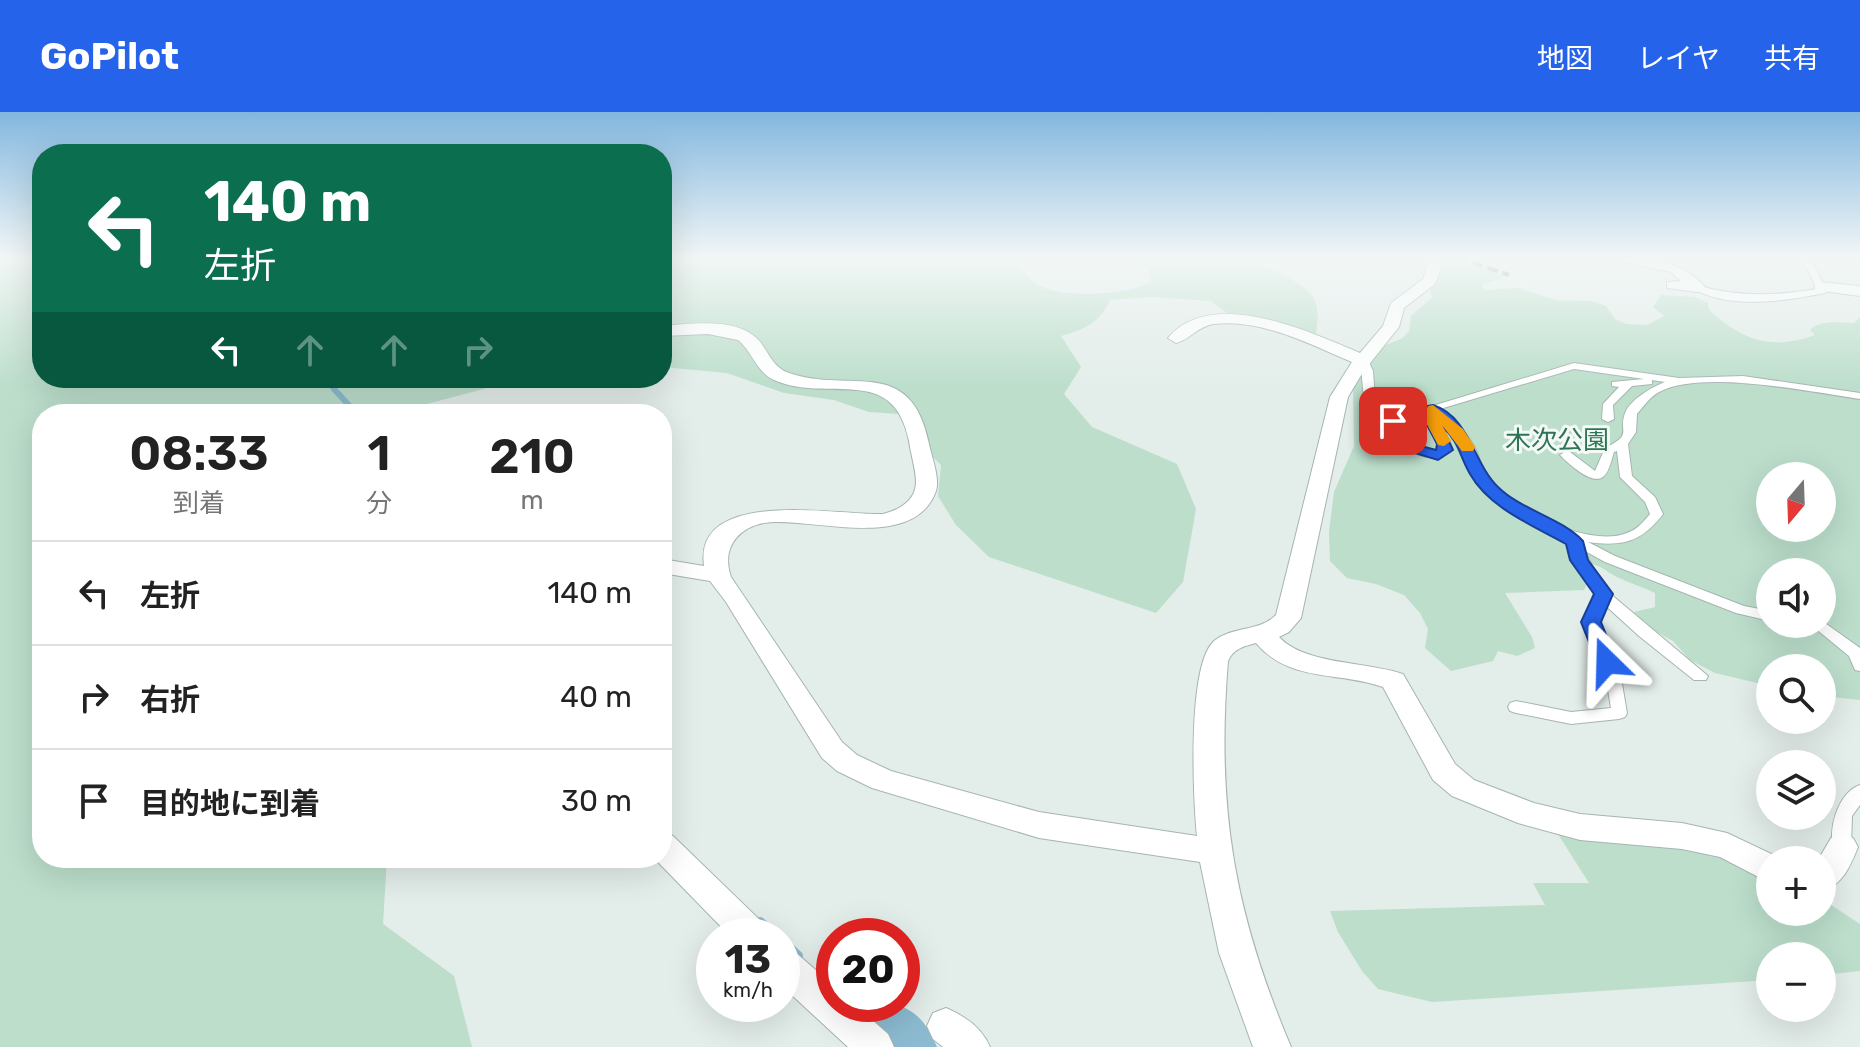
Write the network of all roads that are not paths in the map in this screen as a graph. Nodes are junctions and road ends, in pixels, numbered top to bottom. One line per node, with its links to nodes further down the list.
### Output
1 (1404, 301): 4 (street)
2 (672, 331): 17 (street)
3 (1176, 338): 4 (street)
4 (1363, 360): 10 (lane); 20 (street)
5 (1679, 381): 8 (lane); 9 (lane); 10 (lane)
6 (1630, 382): 7 (lane); 8 (lane); 11 (lane)
7 (1616, 384)
8 (1664, 384): 11 (lane)
9 (1856, 397)
10 (1433, 409): 14 (lane)
11 (1631, 413): 12 (lane)
12 (1622, 444): 13 (lane); 14 (lane)
13 (1566, 455)
14 (1555, 529): 15 (lane)
15 (1574, 541): 18 (lane); 19 (lane)
16 (672, 568): 17 (street)
17 (718, 575): 27 (street)
18 (1604, 594): 23 (lane); 24 (lane)
19 (1756, 613)
20 (1263, 634): 27 (street); 30 (street)
21 (1836, 638): 22 (lane)
22 (1860, 666)
23 (1700, 676)
24 (1516, 707)
25 (1860, 792): 26 (lane)
26 (1842, 847): 29 (street)
27 (1212, 851): 34 (street)
28 (672, 855): 31 (street)
29 (1836, 860)
30 (1756, 862)
31 (735, 918)
32 (800, 979): 33 (street)
33 (875, 1047)
34 (1272, 1047)

